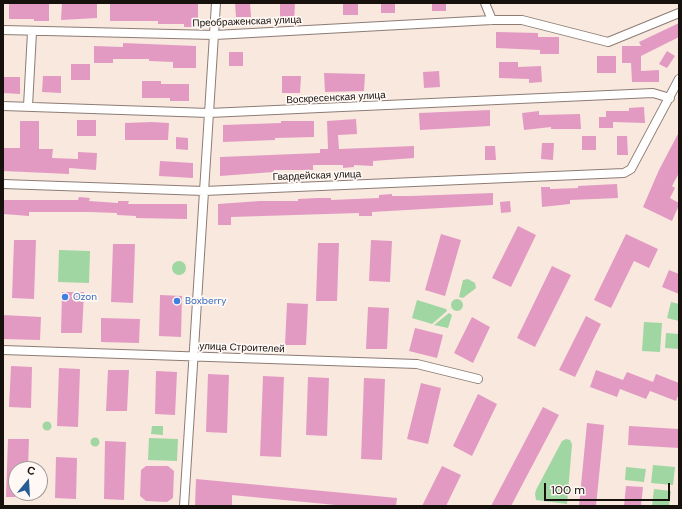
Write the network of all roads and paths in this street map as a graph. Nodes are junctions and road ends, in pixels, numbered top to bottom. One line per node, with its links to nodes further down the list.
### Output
1 (216, 3): 7 (street)
2 (484, 3): 4 (street)
3 (679, 12): 4 (street, Преображенская улица)
4 (492, 20): 7 (street, Преображенская улица)
5 (3, 30): 6 (street, Преображенская улица)
6 (32, 32): 7 (street, Преображенская улица); 11 (street)
7 (215, 35): 12 (street)
8 (679, 79): 9 (street)
9 (670, 98): 12 (street, Воскресенская улица); 14 (street, Гвардейская улица)
10 (3, 106): 11 (street, Воскресенская улица)
11 (28, 106): 12 (street, Воскресенская улица)
12 (209, 113): 14 (street)
13 (3, 184): 14 (street, Гвардейская улица)
14 (204, 190): 16 (street)
15 (3, 350): 16 (street, улица Строителей)
16 (193, 356): 17 (street, улица Строителей); 18 (street)
17 (478, 379)
18 (184, 506)

